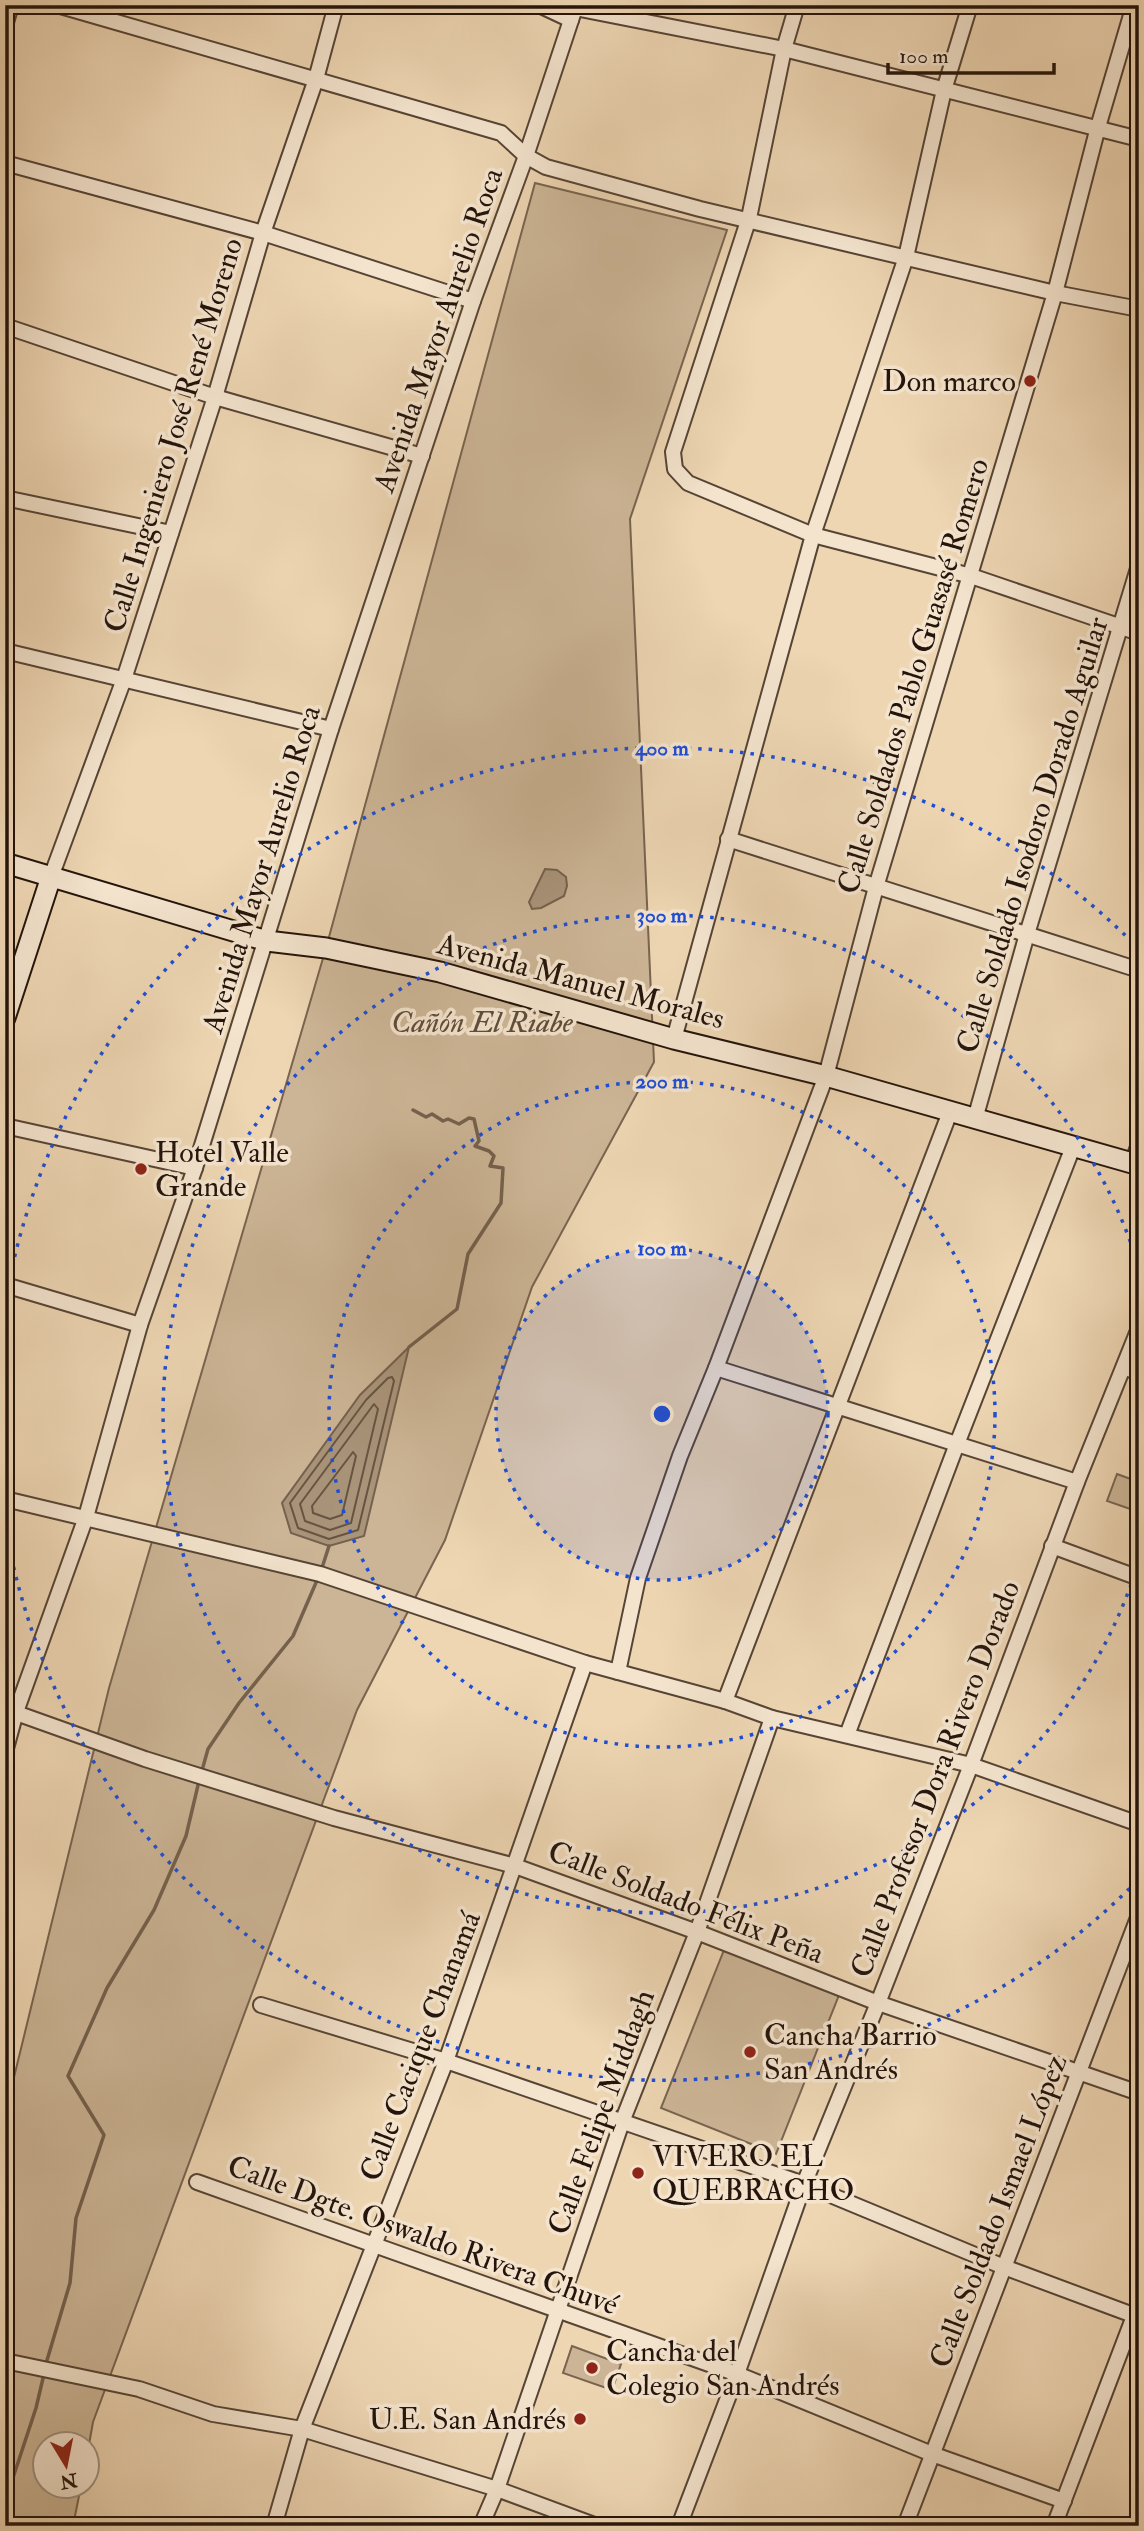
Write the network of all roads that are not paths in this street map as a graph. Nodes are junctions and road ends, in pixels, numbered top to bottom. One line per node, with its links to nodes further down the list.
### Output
1 (11, 5): 9 (street)
2 (57, 5): 11 (street)
3 (336, 5): 11 (street, Calle Ingeniero José René Moreno)
4 (539, 5): 8 (street)
5 (797, 5): 10 (street)
6 (970, 5): 12 (street)
7 (1134, 5): 13 (street, Calle Soldados Pablo Guasasé Romero)
8 (574, 11): 10 (street); 15 (street, Avenida Mayor Aurelio Roca)
9 (5, 26)
10 (784, 49): 12 (street); 17 (street)
11 (316, 79): 15 (street); 18 (street, Calle Ingeniero José René Moreno)
12 (944, 90): 13 (street); 19 (street)
13 (1098, 127): 14 (street); 20 (street, Calle Soldados Pablo Guasasé Romero)
14 (1139, 139)
15 (526, 156): 17 (street); 21 (street, Avenida Mayor Aurelio Roca)
16 (5, 163): 18 (street)
17 (749, 218): 19 (street); 28 (street)
18 (263, 233): 21 (street); 24 (street, Calle Ingeniero José René Moreno)
19 (906, 257): 20 (street); 28 (street)
20 (1055, 293): 22 (street); 30 (street, Calle Soldados Pablo Guasasé Romero)
21 (473, 301): 25 (street, Avenida Mayor Aurelio Roca)
22 (1139, 310)
23 (5, 326): 24 (street)
24 (215, 397): 25 (street); 27 (street, Calle Ingeniero José René Moreno)
25 (422, 456): 36 (street, Avenida Mayor Aurelio Roca)
26 (5, 498): 27 (street)
27 (172, 533): 35 (street, Calle Ingeniero José René Moreno)
28 (813, 535): 30 (street); 37 (street)
29 (1139, 565): 32 (street, Calle Soldado Isodoro Dorado Aguilar)
30 (971, 576): 32 (street); 40 (street, Calle Soldados Pablo Guasasé Romero)
31 (1139, 627): 32 (street)
32 (1121, 628): 33 (street); 41 (street, Calle Soldado Isodoro Dorado Aguilar)
33 (1139, 634)
34 (5, 651): 35 (street)
35 (124, 679): 36 (street); 39 (street, Calle Ingeniero José René Moreno)
36 (331, 729): 42 (street, Avenida Mayor Aurelio Roca)
37 (728, 839): 40 (street); 45 (street)
38 (5, 863): 39 (street, Avenida Manuel Morales)
39 (51, 877): 42 (street, Avenida Manuel Morales); 44 (street)
40 (876, 887): 41 (street); 46 (street, Calle Soldados Pablo Guasasé Romero)
41 (1027, 934): 43 (street); 48 (street, Calle Soldado Isodoro Dorado Aguilar)
42 (267, 941): 45 (street, Avenida Manuel Morales); 53 (street, Avenida Mayor Aurelio Roca)
43 (1139, 970)
44 (5, 1018)
45 (674, 1039): 46 (street, Avenida Manuel Morales)
46 (826, 1076): 47 (street, Avenida Manuel Morales); 58 (street)
47 (950, 1112): 48 (street, Avenida Manuel Morales); 60 (street)
48 (975, 1119): 51 (street, Avenida Manuel Morales)
49 (5, 1126): 53 (street)
50 (1139, 1144): 52 (street)
51 (1073, 1147): 52 (street, Avenida Manuel Morales); 61 (street)
52 (1136, 1165)
53 (195, 1168): 55 (street, Avenida Mayor Aurelio Roca)
54 (5, 1285): 55 (street)
55 (140, 1325): 64 (street, Avenida Mayor Aurelio Roca)
56 (1139, 1328): 57 (street, Calle Profesor Dora Rivero Dorado)
57 (1124, 1367): 59 (street); 62 (street, Calle Profesor Dora Rivero Dorado)
58 (716, 1368): 60 (street); 68 (street)
59 (1139, 1373)
60 (837, 1406): 61 (street); 69 (street)
61 (957, 1444): 62 (street); 72 (street)
62 (1077, 1482): 65 (street, Calle Profesor Dora Rivero Dorado)
63 (5, 1499): 64 (street)
64 (86, 1517): 67 (street); 70 (street, Avenida Mayor Aurelio Roca)
65 (1052, 1546): 66 (street); 74 (street, Calle Profesor Dora Rivero Dorado)
66 (1139, 1578)
67 (585, 1663): 68 (street); 76 (street, Calle Cacique Chanamá)
68 (618, 1672): 69 (street)
69 (725, 1700): 71 (street)
70 (11, 1711): 73 (street, Avenida Mayor Aurelio Roca); 76 (street, Calle Soldado Félix Peña)
71 (772, 1718): 72 (street); 78 (street, Calle Felipe Middagh)
72 (848, 1735): 74 (street)
73 (5, 1752)
74 (971, 1765): 75 (street); 79 (street, Calle Profesor Dora Rivero Dorado)
75 (1139, 1825)
76 (515, 1866): 78 (street, Calle Soldado Félix Peña); 81 (street, Calle Cacique Chanamá)
77 (1139, 1915): 82 (street, Calle Soldado Ismael López)
78 (697, 1932): 79 (street, Calle Soldado Félix Peña); 84 (street, Calle Felipe Middagh)
79 (878, 2003): 82 (street, Calle Soldado Félix Peña); 86 (street, Calle Profesor Dora Rivero Dorado)
80 (261, 2005): 81 (street)
81 (446, 2061): 84 (street); 87 (street, Calle Cacique Chanamá)
82 (1079, 2072): 83 (street, Calle Soldado Félix Peña); 88 (street, Calle Soldado Ismael López)
83 (1139, 2094)
84 (622, 2122): 86 (street); 90 (street, Calle Felipe Middagh)
85 (197, 2182): 87 (street, Calle Dgte. Oswaldo Rivera Chuvé)
86 (804, 2184): 88 (street); 92 (street, Calle Profesor Dora Rivero Dorado)
87 (373, 2244): 90 (street, Calle Dgte. Oswaldo Rivera Chuvé); 93 (street, Calle Cacique Chanamá)
88 (1004, 2267): 89 (street); 94 (street, Calle Soldado Ismael López)
89 (1136, 2309): 96 (street)
90 (556, 2311): 92 (street, Calle Dgte. Oswaldo Rivera Chuvé); 95 (street, Calle Felipe Middagh)
91 (5, 2361): 93 (street)
92 (737, 2374): 94 (street, Calle Dgte. Oswaldo Rivera Chuvé); 100 (street, Calle Profesor Dora Rivero Dorado)
93 (302, 2429): 95 (street); 97 (street, Calle Cacique Chanamá)
94 (932, 2454): 96 (street, Calle Dgte. Oswaldo Rivera Chuvé); 101 (street, Calle Soldado Ismael López)
95 (497, 2489): 98 (street, Calle Felipe Middagh); 99 (street)
96 (1064, 2501): 102 (street)
97 (274, 2526)
98 (481, 2526)
99 (597, 2526)
100 (679, 2526)
101 (905, 2526)
102 (1054, 2526)

